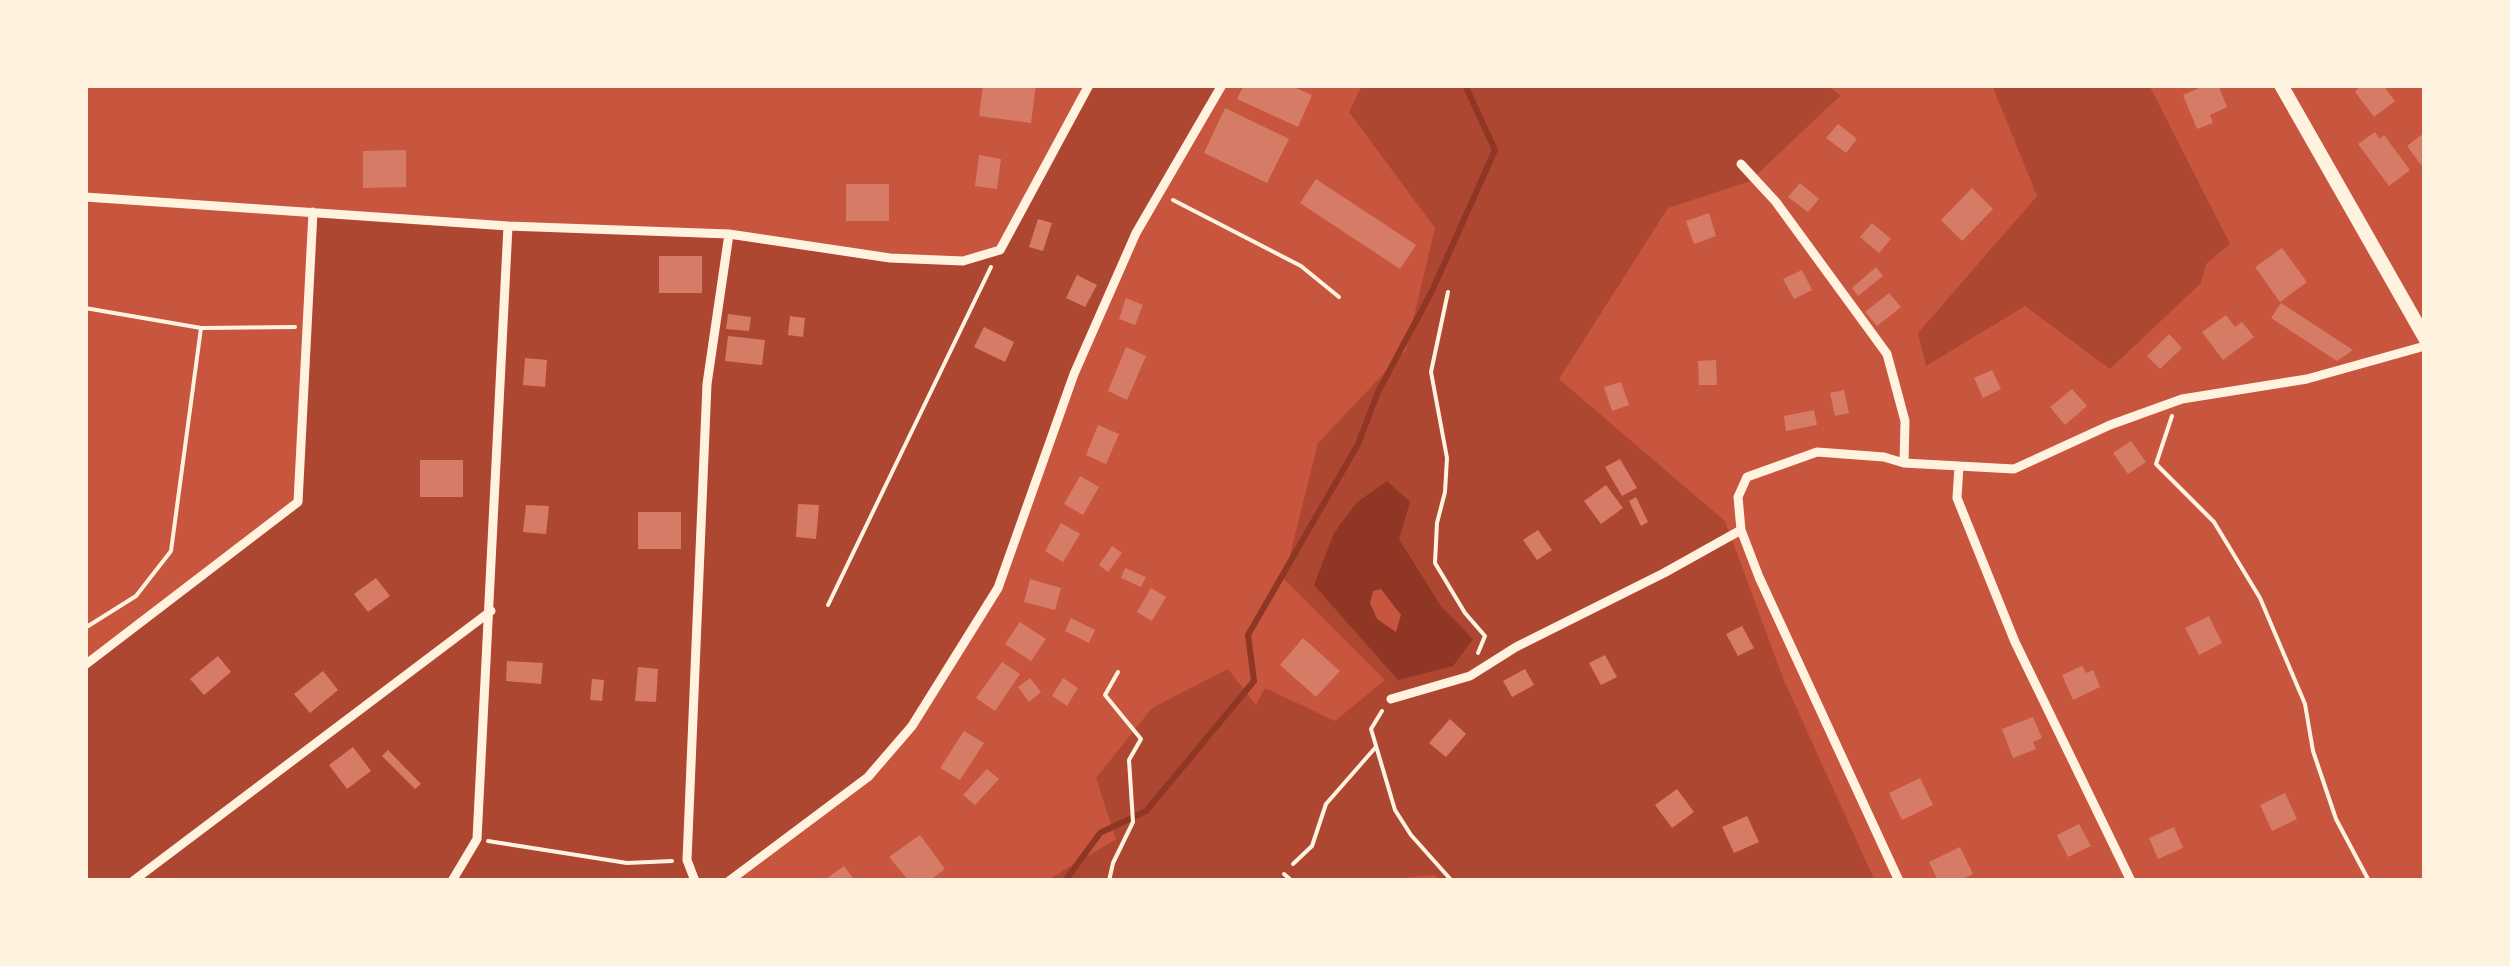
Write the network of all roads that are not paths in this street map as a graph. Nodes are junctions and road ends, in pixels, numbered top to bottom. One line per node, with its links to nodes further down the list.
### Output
1 (1088, 85): 8 (street)
2 (1222, 85): 20 (street)
3 (2282, 85): 9 (main road)
4 (1741, 164): 10 (street)
5 (85, 198): 6 (street)
6 (313, 212): 7 (street); 14 (street)
7 (508, 226): 8 (street); 13 (street)
8 (729, 234): 19 (street)
9 (2425, 342): 11 (street)
10 (1904, 463): 11 (street); 12 (street)
11 (1959, 466): 23 (street)
12 (1740, 530): 15 (street); 22 (street)
13 (490, 611): 17 (street); 18 (street)
14 (85, 664)
15 (1391, 699)
16 (1284, 874): 21 (lane)
17 (133, 881)
18 (452, 881)
19 (695, 881)
20 (729, 881)
21 (1292, 881)
22 (1899, 881)
23 (2131, 881)

